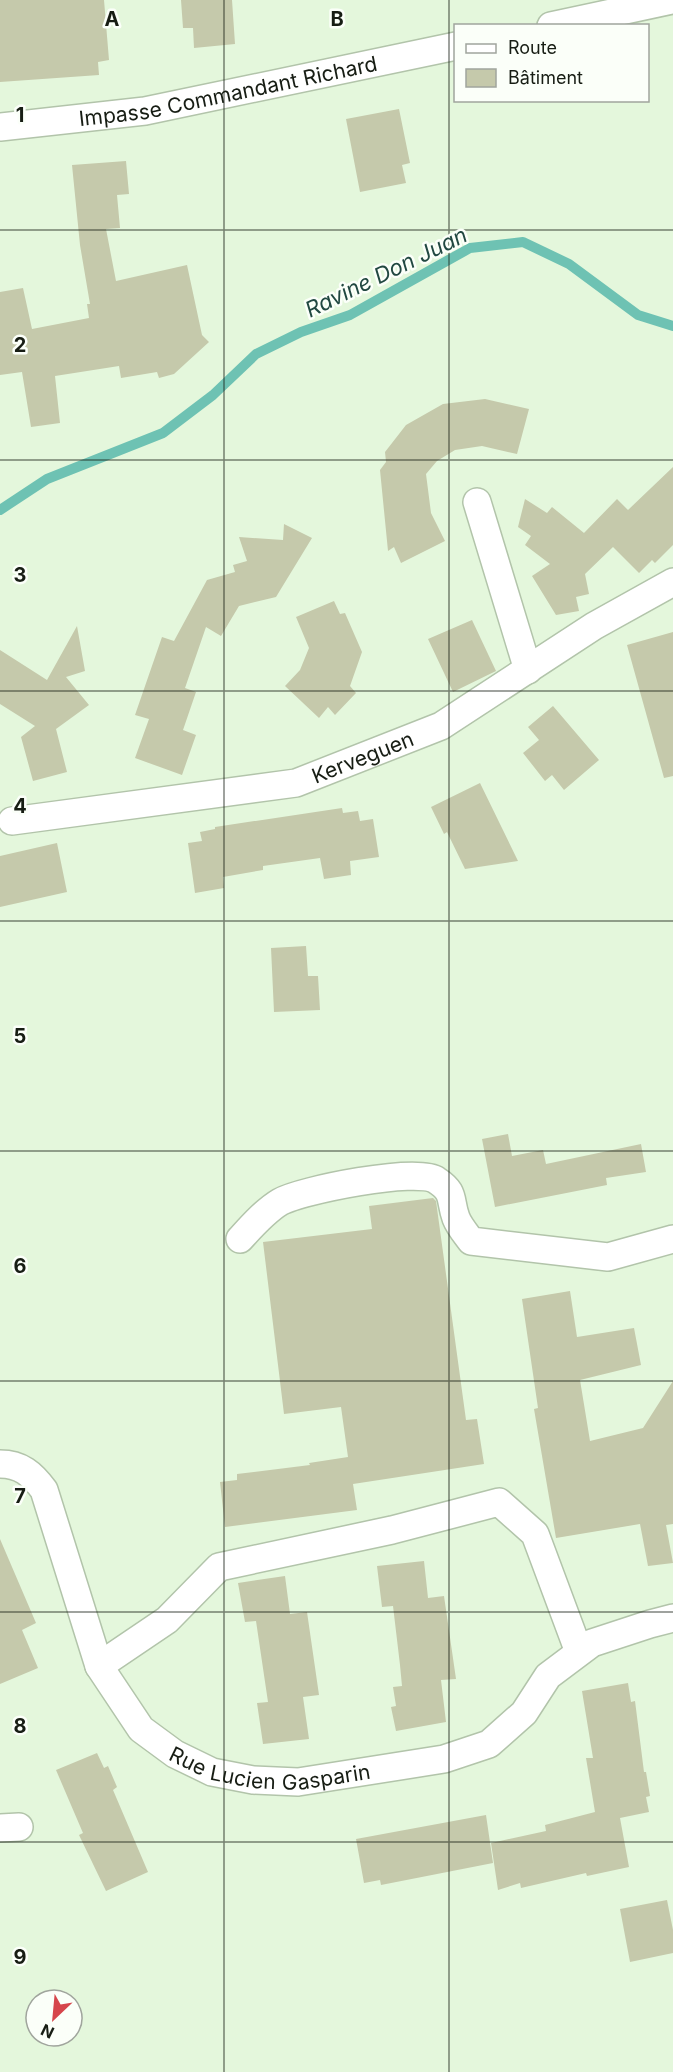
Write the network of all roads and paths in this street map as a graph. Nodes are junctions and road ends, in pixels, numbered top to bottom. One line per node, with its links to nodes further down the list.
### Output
1 (672, 0): 2 (street)
2 (560, 24)
3 (454, 46): 4 (street, Impasse Commandant Richard)
4 (0, 127)
5 (477, 502): 7 (street)
6 (673, 582): 7 (street, Kerveguen)
7 (528, 670): 8 (street, Kerveguen)
8 (12, 821)
9 (240, 1239): 10 (street)
10 (673, 1239)
11 (0, 1464): 14 (street, Rue Lucien Gasparin)
12 (673, 1618): 13 (street, Rue Lucien Gasparin)
13 (579, 1652): 14 (street, Rue Lucien Gasparin); 14 (street)
14 (99, 1666)

